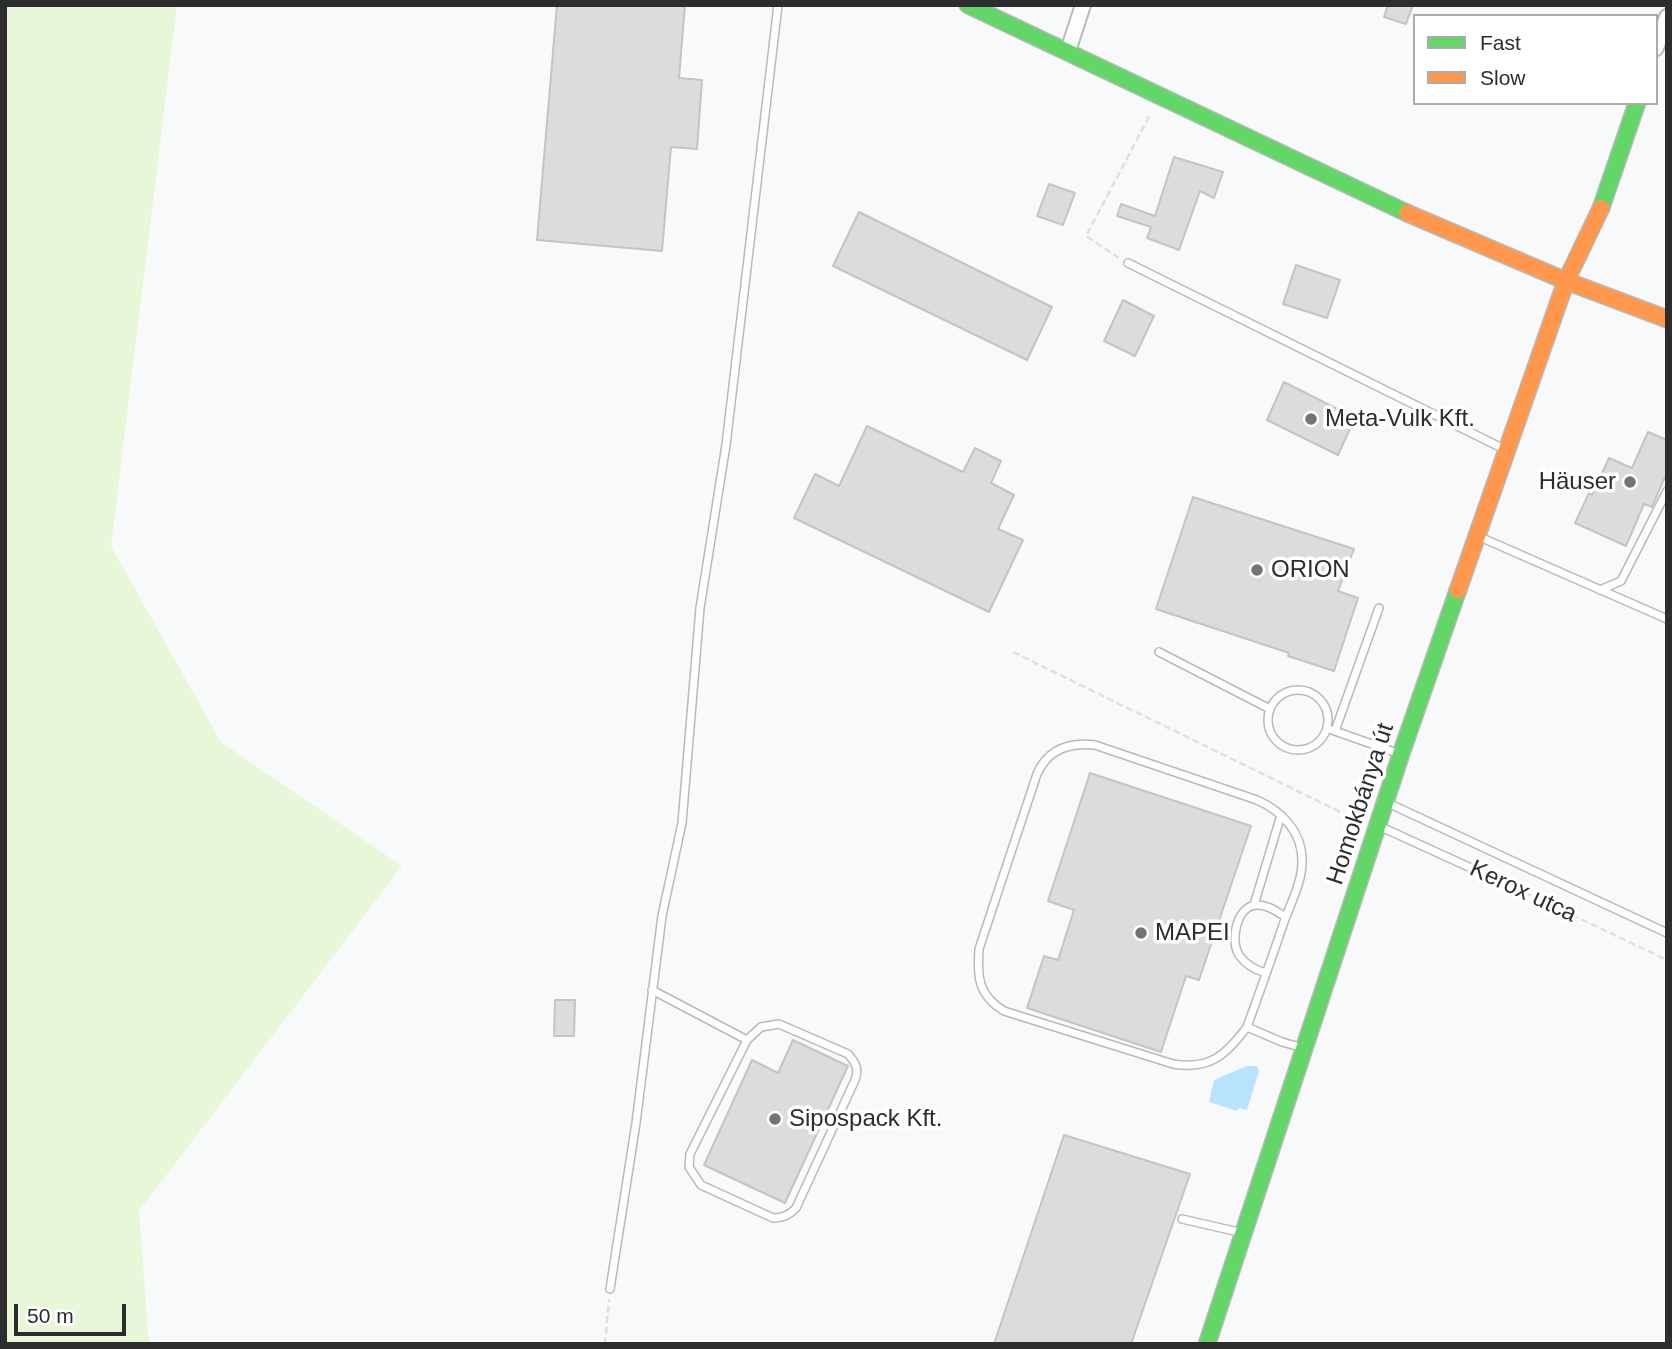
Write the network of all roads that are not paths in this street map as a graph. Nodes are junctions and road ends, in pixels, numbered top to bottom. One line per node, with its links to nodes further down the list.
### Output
1 (778, 5): 30 (lane)
2 (968, 5): 6 (street)
3 (1083, 5): 6 (street)
4 (1667, 18): 5 (street)
5 (1658, 43)
6 (1068, 51): 9 (street)
7 (1636, 105): 9 (street, Homokbánya út)
8 (1128, 263): 11 (lane)
9 (1566, 281): 10 (street); 11 (street, Homokbánya út)
10 (1667, 319)
11 (1506, 450): 13 (street, Homokbánya út)
12 (1667, 491): 14 (lane)
13 (1477, 536): 14 (lane); 21 (street, Homokbánya út)
14 (1600, 590): 16 (lane)
15 (1379, 608): 20 (lane)
16 (1667, 619)
17 (1159, 652): 18 (lane)
18 (1270, 709): 19 (lane); 19 (lane)
19 (1327, 728): 20 (lane)
20 (1335, 731): 21 (lane)
21 (1401, 754): 22 (street, Homokbánya út)
22 (1385, 802): 24 (street, Homokbánya út); 28 (lane)
23 (1281, 815): 26 (lane); 27 (lane); 31 (lane)
24 (1377, 828): 25 (lane, Kerox utca); 33 (street, Homokbánya út)
25 (1506, 884)
26 (1255, 905): 27 (lane); 29 (lane)
27 (1286, 917): 29 (lane)
28 (1667, 933)
29 (1266, 973): 31 (lane)
30 (652, 990): 32 (lane); 36 (lane)
31 (1247, 1027): 33 (lane)
32 (747, 1040): 32 (lane)
33 (1304, 1048): 35 (street, Homokbánya út)
34 (1182, 1219): 35 (lane)
35 (1243, 1234): 37 (street, Homokbánya út)
36 (610, 1289)
37 (1207, 1344)

